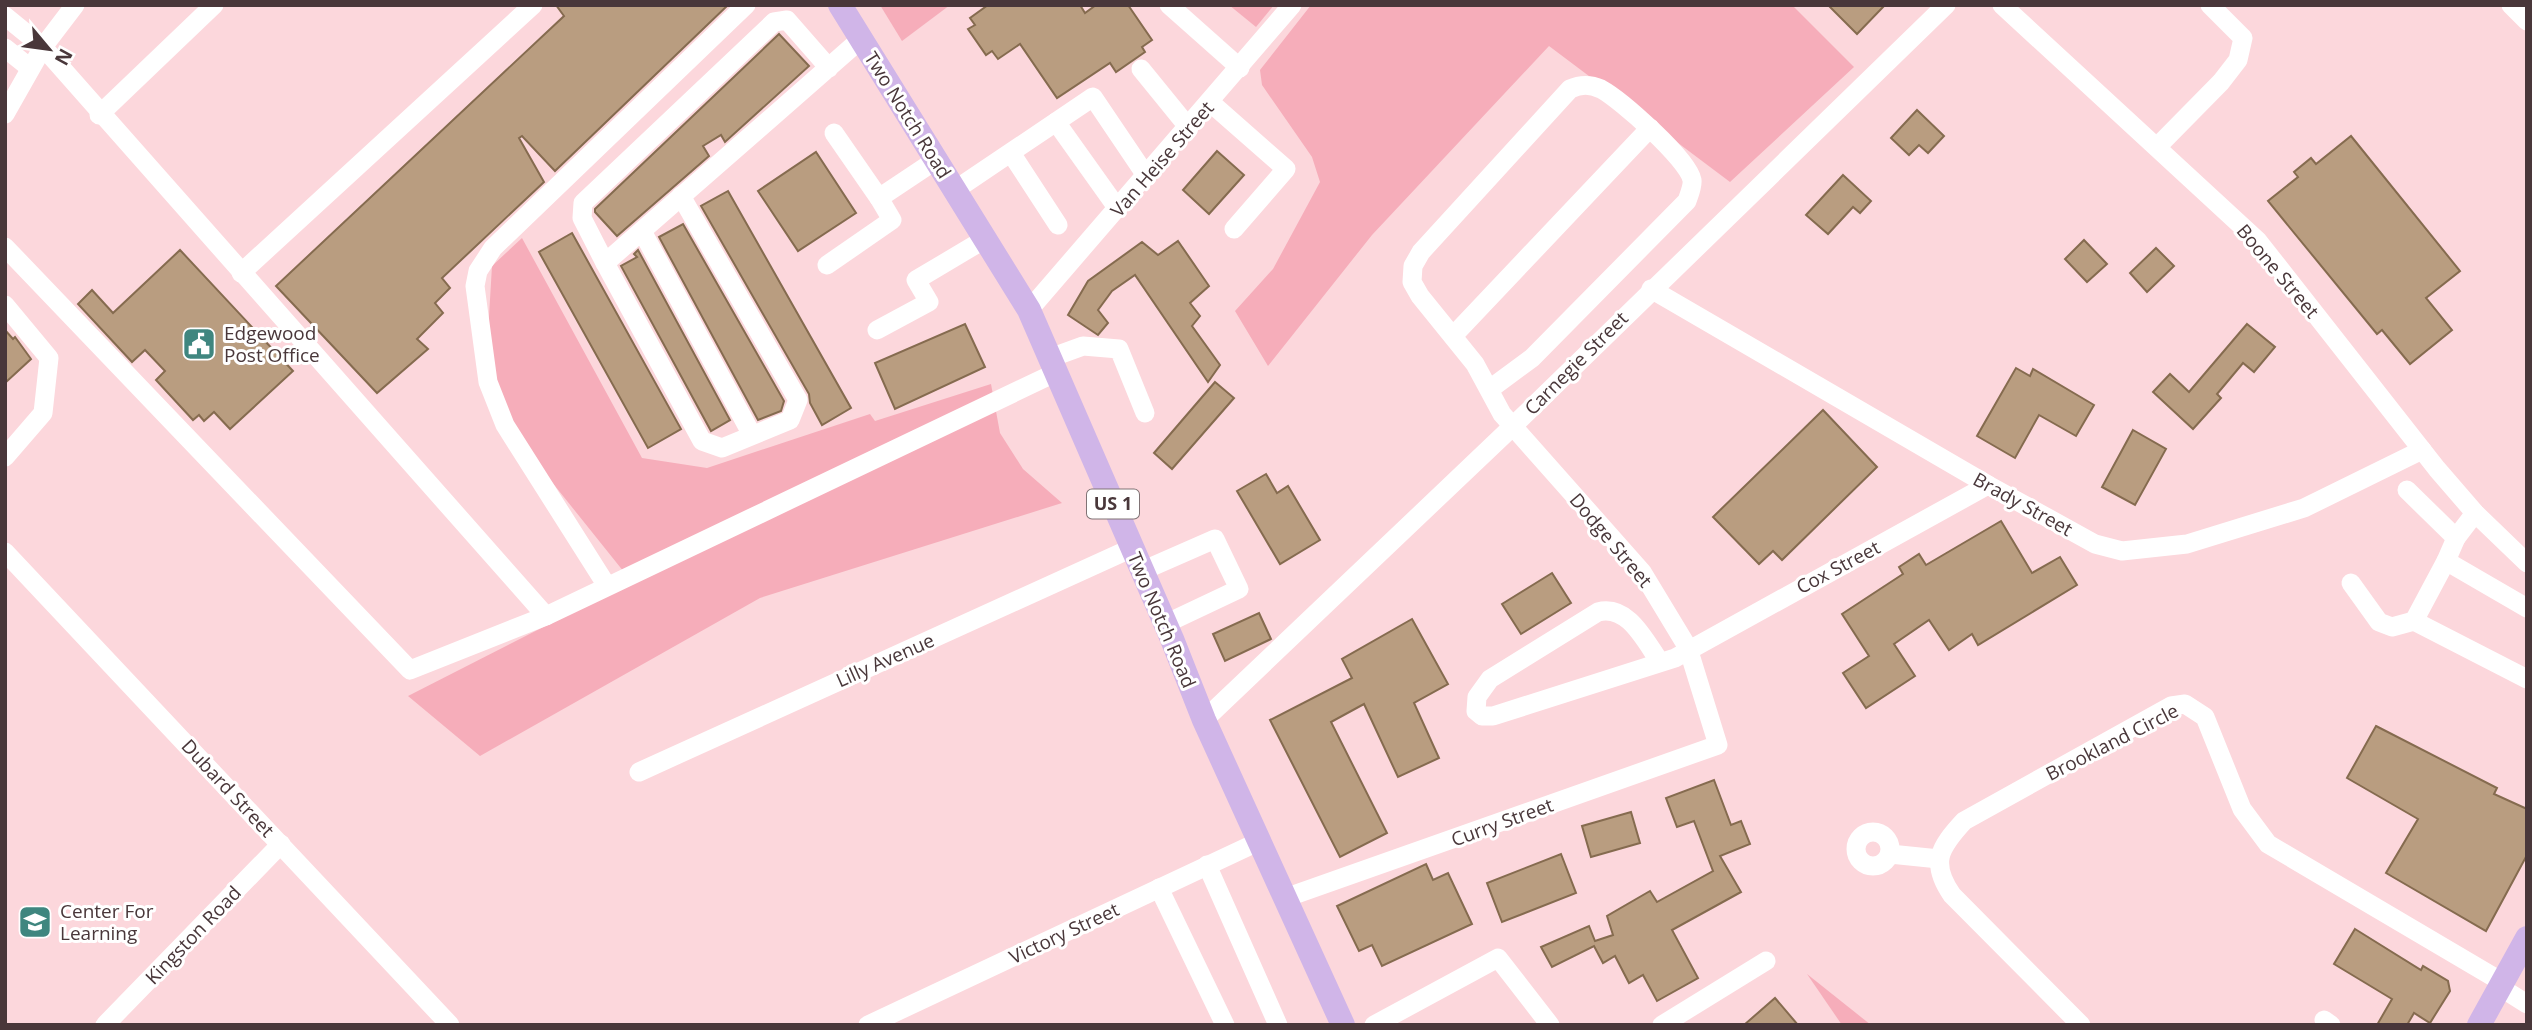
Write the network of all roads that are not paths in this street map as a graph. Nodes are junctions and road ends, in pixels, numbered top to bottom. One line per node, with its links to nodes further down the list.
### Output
1 (75, 5): 15 (street)
2 (214, 5): 23 (street)
3 (746, 5): 66 (street)
4 (840, 5): 14 (main road, Two Notch Road / US 1)
5 (1170, 5): 19 (street)
6 (1292, 5): 19 (street, Van Heise Street)
7 (1946, 5): 44 (street, Carnegie Street)
8 (2003, 5): 28 (street, Boone Street)
9 (2210, 5): 28 (street)
10 (2511, 5): 13 (street)
11 (526, 8): 43 (street)
12 (5, 16): 15 (street)
13 (2527, 21)
14 (862, 39): 18 (street); 30 (main road, Two Notch Road / US 1)
15 (43, 47): 17 (street); 23 (street)
16 (5, 48): 17 (street)
17 (30, 68): 22 (street)
18 (828, 68): 33 (street); 41 (street)
19 (1240, 68): 21 (street, Van Heise Street)
20 (1141, 69): 25 (street)
21 (1211, 103): 25 (street, Van Heise Street); 37 (street)
22 (5, 114)
23 (100, 115): 43 (street)
24 (1056, 122): 29 (street); 31 (street); 35 (street)
25 (1189, 128): 31 (street, Van Heise Street)
26 (1650, 128): 48 (street); 48 (street, Dodge Street); 50 (street)
27 (834, 134): 34 (street)
28 (2157, 147): 54 (street, Boone Street)
29 (1011, 153): 32 (street); 36 (street)
30 (936, 160): 32 (main road, Two Notch Road / US 1); 34 (street)
31 (1147, 177): 35 (street, Van Heise Street)
32 (955, 190): 39 (main road, Two Notch Road / US 1)
33 (681, 196): 38 (street); 53 (street)
34 (879, 198): 42 (street)
35 (1118, 209): 46 (street, Van Heise Street)
36 (1058, 225)
37 (1234, 229)
38 (642, 231): 41 (street); 53 (street)
39 (985, 239): 46 (main road, Two Notch Road / US 1); 47 (street)
40 (5, 247): 68 (street)
41 (605, 263): 53 (street)
42 (827, 265)
43 (241, 273): 68 (street)
44 (1651, 289): 52 (street, Carnegie Street); 56 (street, Brady Street)
45 (5, 305): 55 (street)
46 (1029, 310): 49 (main road, Two Notch Road / US 1)
47 (877, 330)
48 (1453, 337): 50 (street, Dodge Street)
49 (1054, 365): 51 (street); 60 (main road, Two Notch Road / US 1); 66 (street)
50 (1490, 388): 52 (street, Dodge Street)
51 (1145, 413)
52 (1512, 427): 71 (street, Dodge Street); 74 (street, Carnegie Street)
53 (752, 435)
54 (2422, 450): 56 (street, Brady Street); 58 (street, Boone Street)
55 (5, 457)
56 (1988, 485): 71 (street, Cox Street)
57 (2407, 491): 59 (street)
58 (2475, 513): 59 (street); 63 (street, Boone Street)
59 (2456, 538): 62 (street)
60 (1132, 548): 64 (main road, Two Notch Road / US 1); 76 (street, Lilly Avenue)
61 (5, 552): 78 (street, Dubard Street)
62 (2446, 561): 67 (street); 69 (street)
63 (2527, 563)
64 (1142, 571): 70 (main road, Two Notch Road / US 1); 70 (street)
65 (2351, 583): 69 (street)
66 (607, 586): 68 (street)
67 (2527, 608)
68 (546, 616)
69 (2414, 621): 73 (street)
70 (1166, 624): 74 (main road, Two Notch Road / US 1)
71 (1688, 648): 72 (street, Cox Street); 75 (street, Dodge Street)
72 (1660, 662): 72 (street, Cox Street)
73 (2527, 679)
74 (1204, 720): 77 (main road, Two Notch Road / US 1)
75 (1718, 745): 83 (street, Curry Street)
76 (639, 772)
77 (1259, 841): 81 (street, Victory Street); 83 (main road, Two Notch Road / US 1)
78 (281, 844): 90 (street, Kingston Road); 91 (street, Dubard Street)
79 (1890, 854): 80 (street)
80 (1939, 859): 86 (street, Brookland Circle); 99 (street)
81 (1207, 865): 82 (street, Victory Street); 94 (street)
82 (1159, 888): 92 (street, Victory Street); 93 (street)
83 (1285, 898): 95 (main road, Two Notch Road / US 1)
84 (2527, 938): 86 (main road)
85 (1766, 961): 98 (street)
86 (2501, 985): 87 (street); 89 (main road)
87 (2527, 1004)
88 (1409, 1017): 96 (street); 97 (street)
89 (2482, 1024)
90 (105, 1025)
91 (450, 1025)
92 (868, 1025)
93 (1225, 1025)
94 (1278, 1025)
95 (1343, 1025)
96 (1374, 1025)
97 (1550, 1025)
98 (1662, 1025)
99 (2081, 1025)

